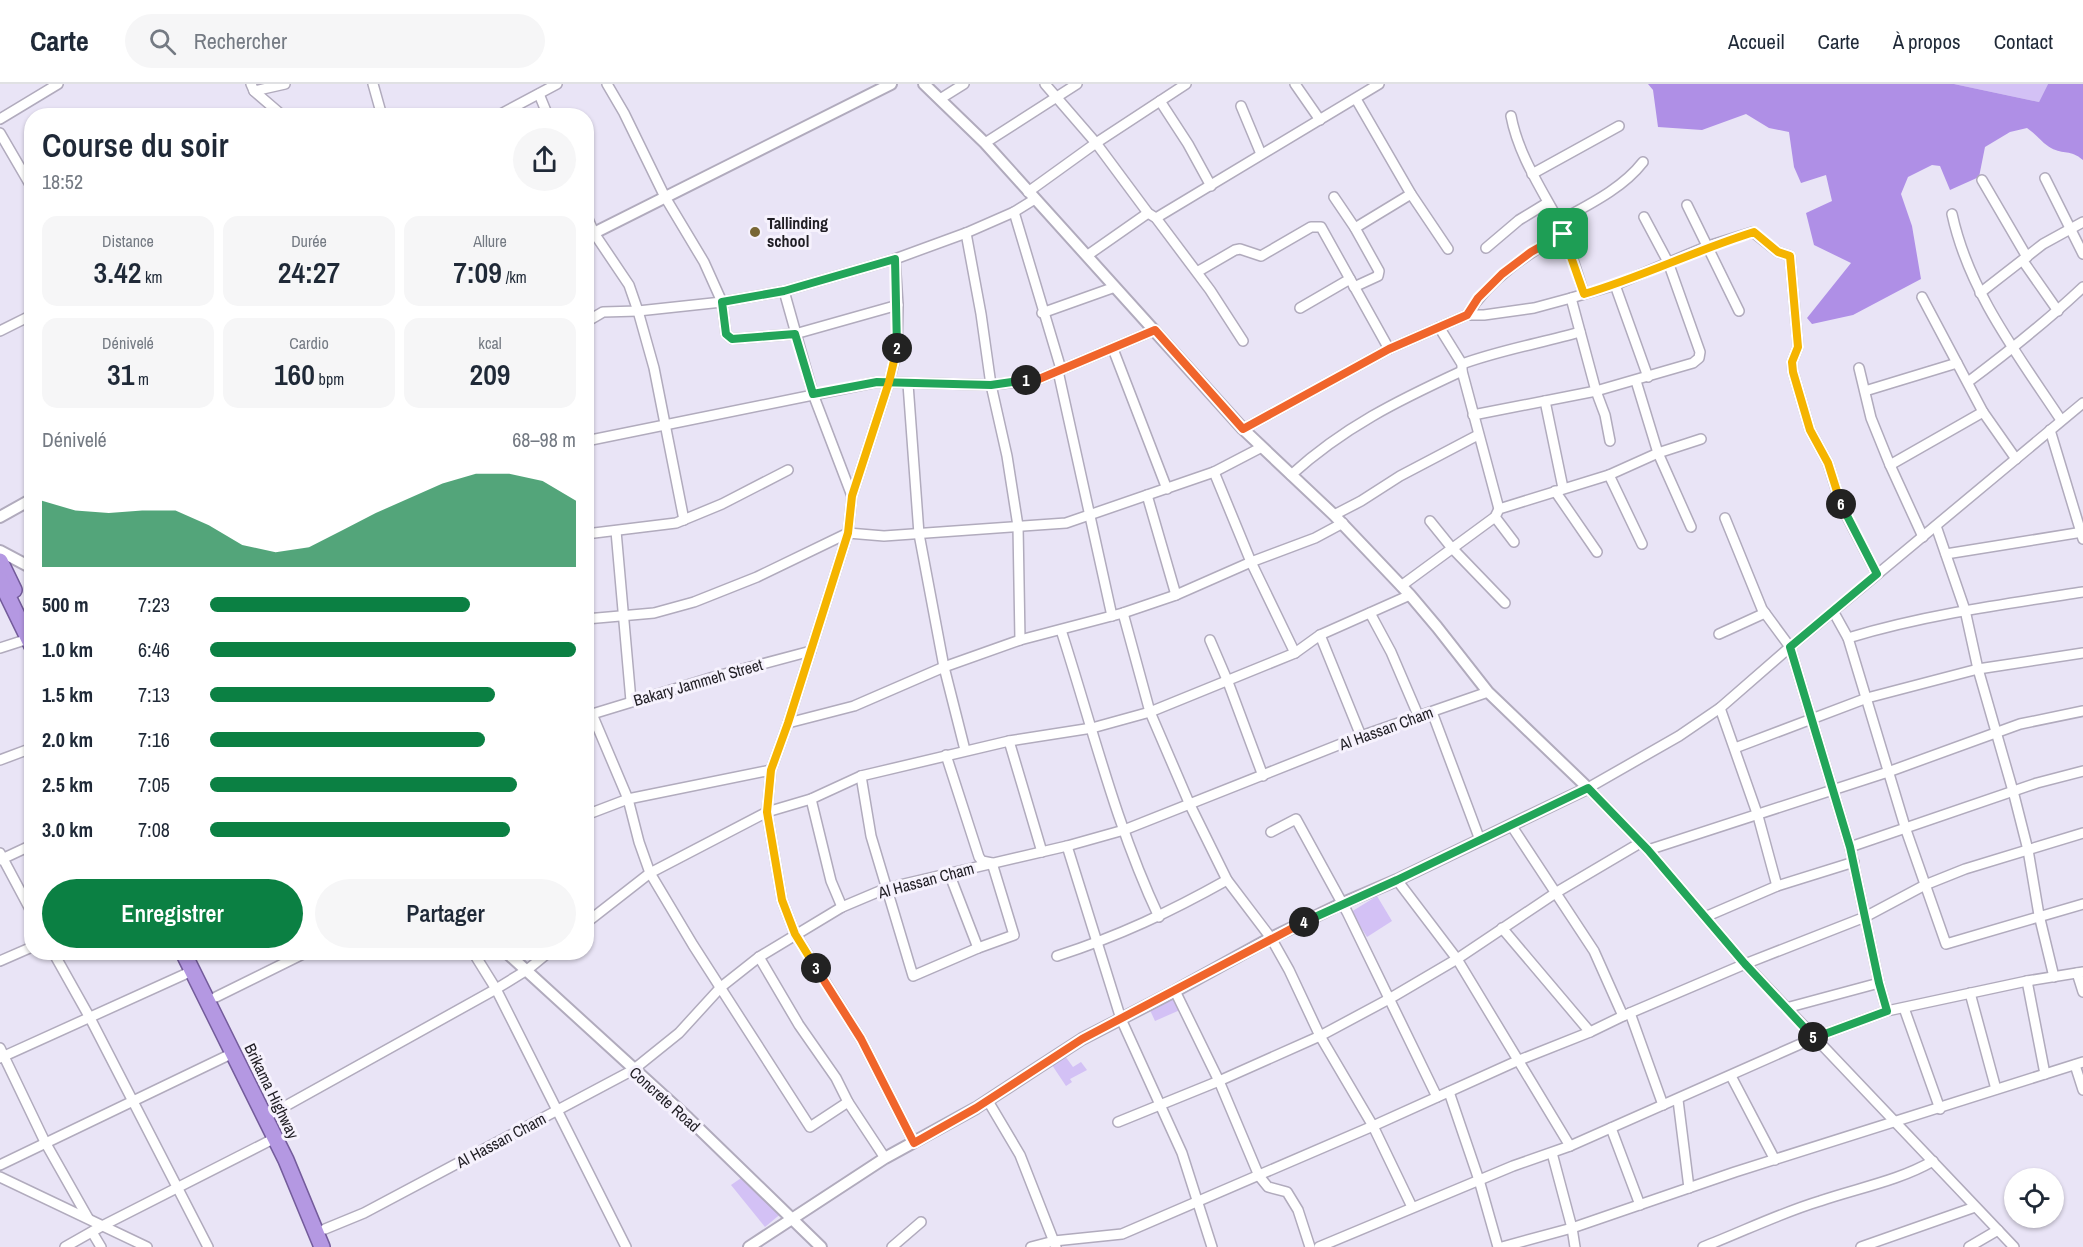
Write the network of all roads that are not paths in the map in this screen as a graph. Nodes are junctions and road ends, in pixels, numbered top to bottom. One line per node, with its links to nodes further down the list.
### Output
1 (58, 84): 26 (street)
2 (285, 84): 14 (street)
3 (373, 84): 22 (street)
4 (556, 84): 15 (street)
5 (607, 84): 41 (street)
6 (891, 84): 41 (street)
7 (924, 84): 17 (street)
8 (964, 84): 17 (street)
9 (1045, 84): 16 (street)
10 (1077, 84): 16 (street)
11 (1186, 84): 19 (street)
12 (1295, 84): 27 (street)
13 (1379, 84): 18 (street)
14 (252, 88): 21 (street)
15 (539, 94): 23 (street); 24 (street)
16 (1057, 98): 30 (street); 31 (street)
17 (940, 99): 30 (street)
18 (1356, 99): 27 (street); 39 (street)
19 (1160, 101): 31 (street); 38 (street)
20 (1240, 106): 32 (street)
21 (274, 108)
22 (380, 108)
23 (512, 108)
24 (545, 108)
25 (1511, 116): 35 (street)
26 (0, 119)
27 (1320, 120): 32 (street)
28 (1618, 126): 35 (street)
29 (0, 133): 34 (street)
30 (985, 143): 40 (street)
31 (1096, 143): 40 (street); 47 (street)
32 (1261, 154): 38 (street)
33 (1643, 162): 49 (street)
34 (24, 174)
35 (1532, 174): 43 (street)
36 (2044, 178): 52 (street)
37 (1982, 180): 63 (street)
38 (1210, 186): 47 (street)
39 (1411, 194): 51 (street); 59 (street)
40 (1032, 196): 45 (street); 61 (street)
41 (665, 197): 53 (street); 75 (street)
42 (1334, 197): 51 (street)
43 (1548, 203): 49 (street); 58 (street)
44 (1687, 205): 57 (street)
45 (1014, 212): 54 (street); 81 (street)
46 (1952, 214): 71 (street)
47 (1152, 216): 61 (street); 65 (street)
48 (1644, 217): 64 (street)
49 (1558, 221): 55 (street)
50 (2083, 222): 52 (street)
51 (1355, 228): 66 (street)
52 (2070, 228): 60 (street); 63 (street)
53 (594, 233)
54 (966, 233): 62 (street); 103 (street)
55 (1563, 234): 72 (street); 82 (street)
56 (594, 240): 78 (street)
57 (1708, 246): 64 (street); 79 (street); 158 (street)
58 (1486, 248)
59 (1448, 249)
60 (2083, 254)
61 (1088, 255): 68 (street)
62 (895, 259): 70 (street); 76 (street)
63 (2025, 259): 71 (street); 80 (street)
64 (1668, 262): 67 (street); 98 (street)
65 (1197, 272): 66 (street); 90 (street)
66 (1352, 283): 77 (street); 93 (street)
67 (1615, 285): 72 (street); 98 (street)
68 (1115, 287): 81 (street); 86 (street)
69 (2083, 287): 80 (street)
70 (784, 291): 75 (street); 89 (street)
71 (1980, 293): 91 (street)
72 (1584, 294): 74 (street)
73 (1922, 297): 94 (street)
74 (1571, 298): 82 (street); 88 (street)
75 (722, 302): 78 (street); 89 (street)
76 (898, 305): 89 (street); 100 (street)
77 (1300, 308)
78 (638, 311): 83 (street); 112 (street)
79 (1739, 311)
80 (2058, 311): 91 (street)
81 (1042, 312): 97 (street)
82 (1467, 315): 85 (street)
83 (594, 317)
84 (24, 319): 87 (street)
85 (1439, 327): 93 (street); 95 (street)
86 (1155, 330): 92 (street); 113 (street)
87 (0, 331)
88 (1580, 332): 95 (street); 105 (street)
89 (795, 334): 106 (street)
90 (1243, 341)
91 (2013, 348): 101 (street); 111 (street)
92 (1113, 349): 97 (street); 127 (street)
93 (1389, 349): 113 (street)
94 (1957, 363): 101 (street); 104 (street)
95 (1462, 367): 110 (street); 126 (street)
96 (1859, 368): 104 (street)
97 (1059, 370): 103 (street); 134 (street)
98 (1648, 378): 99 (street)
99 (1636, 381): 105 (street); 120 (street)
100 (889, 382): 102 (street); 106 (street); 130 (street)
101 (1968, 382): 109 (street)
102 (908, 384): 103 (street); 146 (street)
103 (991, 385): 140 (street)
104 (1865, 391): 122 (street)
105 (1596, 392): 107 (street); 118 (street)
106 (813, 394): 112 (street); 130 (street)
107 (1545, 401): 110 (street); 128 (street)
108 (2083, 403): 111 (street)
109 (1983, 412): 121 (street); 122 (street)
110 (1473, 415): 115 (street)
111 (2061, 420): 114 (street)
112 (666, 424): 116 (street); 137 (street)
113 (1243, 429): 119 (street)
114 (2050, 430): 121 (street); 147 (street)
115 (1478, 435): 132 (street); 133 (street)
116 (594, 439)
117 (1701, 439): 120 (street)
118 (1610, 441)
119 (1262, 447): 124 (street); 126 (street)
120 (1658, 453): 125 (street); 142 (street)
121 (2016, 459): 141 (street)
122 (1890, 465): 148 (street)
123 (788, 470): 137 (street)
124 (1214, 472): 127 (street); 156 (street)
125 (1608, 475): 128 (street); 150 (street)
126 (1291, 476): 133 (street)
127 (1167, 489): 129 (street)
128 (1559, 490): 132 (street); 153 (street)
129 (1147, 495): 134 (street); 162 (street)
130 (852, 496): 145 (street)
131 (24, 504): 135 (street)
132 (1497, 513): 149 (street); 151 (street)
133 (1334, 515): 139 (street)
134 (1090, 516): 140 (street); 170 (street)
135 (0, 517)
136 (1725, 518): 169 (street)
137 (684, 520): 143 (street)
138 (1430, 521): 151 (street)
139 (1342, 523): 156 (street); 160 (street)
140 (1018, 526): 146 (street); 180 (street)
141 (1936, 526): 148 (street); 154 (street)
142 (1691, 527)
143 (616, 531): 144 (street); 171 (street)
144 (594, 533)
145 (848, 533): 146 (street); 171 (street); 184 (street)
146 (919, 534): 187 (street)
147 (2082, 534): 154 (street)
148 (1923, 537): 158 (street)
149 (1514, 542)
150 (1642, 544)
151 (1451, 548): 160 (street); 164 (street)
152 (0, 551): 157 (street)
153 (1598, 552)
154 (1946, 554): 165 (street)
155 (0, 561): 173 (highway)
156 (1251, 562): 162 (street); 185 (street)
157 (24, 564)
158 (1877, 574): 166 (street)
159 (0, 580): 174 (highway)
160 (1401, 586): 163 (street)
161 (2083, 592): 165 (street)
162 (1176, 595): 167 (street)
163 (1410, 595): 168 (street); 190 (street)
164 (1505, 603)
165 (1965, 610): 179 (street); 188 (street)
166 (1833, 611): 179 (street); 182 (street)
167 (1123, 613): 170 (street); 195 (street)
168 (1370, 613): 177 (street); 198 (street)
169 (1765, 613): 176 (street); 182 (street)
170 (1112, 616): 175 (street)
171 (624, 617): 172 (street); 192 (street)
172 (594, 619)
173 (24, 621)
174 (24, 625)
175 (1061, 630): 180 (street); 202 (street)
176 (1719, 634)
177 (1320, 635): 185 (street); 204 (street)
178 (24, 638): 183 (street)
179 (1848, 638): 191 (street)
180 (1020, 640): 187 (street)
181 (1210, 640): 189 (street)
182 (1790, 647): 193 (street); 199 (street)
183 (0, 648)
184 (811, 651): 192 (street, Bakary Jammeh Street); 200 (street)
185 (1295, 653): 189 (street)
186 (2083, 653): 188 (street)
187 (944, 667): 200 (street); 207 (street)
188 (1978, 669): 191 (street); 203 (street)
189 (1228, 682): 195 (street); 215 (street)
190 (1488, 692): 196 (street, Al Hassan Cham); 216 (street)
191 (1867, 698): 199 (street); 213 (street)
192 (631, 701): 197 (street, Bakary Jammeh Street)
193 (1720, 708): 206 (street); 216 (street)
194 (2083, 711): 203 (street)
195 (1150, 712): 202 (street); 221 (street)
196 (1432, 712): 198 (street, Al Hassan Cham); 230 (street)
197 (594, 713)
198 (1418, 715): 204 (street, Al Hassan Cham)
199 (1811, 720): 206 (street); 217 (street)
200 (788, 723): 211 (street)
201 (594, 726): 219 (street)
202 (1092, 728): 205 (street); 226 (street)
203 (1997, 733): 213 (street); 218 (street)
204 (1361, 736): 215 (street, Al Hassan Cham)
205 (1009, 741): 207 (street); 237 (street)
206 (1735, 748): 224 (street)
207 (965, 750): 209 (street)
208 (24, 751): 210 (street)
209 (946, 755): 214 (street); 240 (street)
210 (0, 760)
211 (771, 770): 219 (street); 223 (street)
212 (2083, 771): 218 (street)
213 (1887, 772): 217 (street); 227 (street)
214 (861, 776): 220 (street); 247 (street)
215 (1263, 776): 221 (street, Al Hassan Cham)
216 (1588, 788): 225 (street); 231 (street)
217 (1834, 790): 224 (street); 233 (street)
218 (2013, 791): 227 (street); 236 (street)
219 (628, 799): 222 (street); 241 (street)
220 (811, 799): 223 (street); 252 (street)
221 (1190, 805): 226 (street, Al Hassan Cham); 243 (street)
222 (594, 812)
223 (767, 812): 241 (street); 259 (street)
224 (1758, 816): 235 (street); 246 (street)
225 (1511, 825): 230 (street); 248 (street)
226 (1124, 830): 232 (street, Al Hassan Cham); 255 (street)
227 (1906, 830): 233 (street); 245 (street)
228 (1271, 832): 250 (street)
229 (2083, 833): 236 (street)
230 (1480, 840): 244 (street)
231 (1640, 843): 235 (street); 248 (street)
232 (1067, 846): 237 (street, Al Hassan Cham); 261 (street)
233 (1850, 847): 239 (street)
234 (24, 848): 238 (street)
235 (1648, 850): 256 (street)
236 (2028, 850): 245 (street); 253 (street)
237 (1042, 852): 240 (street, Al Hassan Cham)
238 (1, 857): 249 (street)
239 (1854, 862): 246 (street); 257 (street)
240 (992, 863): 242 (street, Al Hassan Cham); 262 (street)
241 (650, 873): 254 (street); 282 (street)
242 (949, 873): 247 (street, Al Hassan Cham); 262 (street)
243 (1227, 880): 255 (street); 260 (street)
244 (1397, 880): 250 (street); 266 (street)
245 (1926, 885): 253 (street); 257 (street)
246 (1777, 886): 256 (street)
247 (887, 888): 252 (street, Al Hassan Cham); 262 (street)
248 (1557, 892): 258 (street); 292 (street)
249 (24, 899)
250 (1341, 904): 260 (street); 288 (street)
251 (2083, 904): 253 (street)
252 (842, 907): 259 (street, Al Hassan Cham)
253 (2039, 915): 279 (street)
254 (594, 917)
255 (1159, 917): 261 (street)
256 (1705, 917): 275 (street)
257 (1865, 917): 275 (street); 281 (street)
258 (1502, 928): 266 (street); 295 (street)
259 (795, 934): 265 (street, Al Hassan Cham); 325 (street)
260 (1271, 938): 284 (street); 296 (street)
261 (1098, 943): 264 (street); 294 (street)
262 (978, 948)
263 (24, 950): 274 (street)
264 (1056, 956)
265 (759, 957): 282 (street, Al Hassan Cham); 313 (street)
266 (1456, 959): 288 (street); 300 (street)
267 (57, 960): 293 (street)
268 (187, 960): 277 (highway, Brikama Highway)
269 (198, 960): 287 (highway, Brikama Highway)
270 (291, 960): 287 (street)
271 (478, 960): 283 (street)
272 (515, 960): 276 (street, Concrete Road)
273 (539, 960): 276 (street)
274 (0, 961)
275 (1745, 964): 289 (street); 292 (street)
276 (527, 970): 283 (street); 302 (street, Concrete Road)
277 (192, 971): 293 (street); 298 (highway, Brikama Highway)
278 (2080, 973): 279 (street); 285 (street)
279 (2054, 977): 280 (street)
280 (2027, 981): 286 (street); 303 (street)
281 (1879, 983): 289 (street); 291 (street)
282 (721, 987): 302 (street, Al Hassan Cham); 313 (street)
283 (496, 989): 317 (street); 318 (street)
284 (1175, 991): 294 (street); 305 (street)
285 (2083, 992)
286 (1970, 993): 290 (street); 306 (street)
287 (216, 997): 318 (highway, Brikama Highway)
288 (1389, 999): 296 (street); 309 (street)
289 (1786, 1008): 297 (street)
290 (1904, 1008): 291 (street); 316 (street)
291 (1887, 1011): 297 (street)
292 (1626, 1014): 295 (street); 315 (street)
293 (90, 1018): 299 (street); 311 (street)
294 (1121, 1019): 312 (street); 314 (street)
295 (1590, 1032): 300 (street)
296 (1320, 1036): 305 (street); 321 (street)
297 (1814, 1038): 304 (street); 320 (street)
298 (233, 1053): 311 (street); 323 (highway, Brikama Highway)
299 (1, 1054): 324 (street)
300 (1517, 1060): 308 (street); 326 (street)
301 (2079, 1063): 303 (street); 307 (street)
302 (633, 1070): 317 (street, Al Hassan Cham); 342 (street, Concrete Road)
303 (2045, 1074): 306 (street)
304 (1731, 1076): 310 (street); 329 (street)
305 (1219, 1081): 314 (street); 332 (street)
306 (1996, 1089): 316 (street)
307 (2083, 1090)
308 (1449, 1092): 309 (street); 334 (street)
309 (1437, 1097): 321 (street)
310 (1678, 1100): 315 (street); 336 (street)
311 (132, 1101): 324 (street); 335 (street)
312 (988, 1101): 325 (street); 349 (street)
313 (848, 1102): 328 (street)
314 (1159, 1104): 319 (street); 337 (street)
315 (1663, 1105): 322 (street)
316 (1940, 1108): 320 (street)
317 (556, 1111): 346 (street, Al Hassan Cham); 356 (street)
318 (273, 1113): 346 (highway, Brikama Highway)
319 (1118, 1122)
320 (1894, 1123): 329 (street); 330 (street)
321 (1373, 1126): 332 (street); 339 (street)
322 (1611, 1128): 326 (street); 338 (street)
323 (275, 1138): 335 (street); 354 (highway, Brikama Highway)
324 (45, 1142): 331 (street); 341 (street)
325 (914, 1143): 328 (street)
326 (1570, 1146): 327 (street)
327 (1552, 1153): 334 (street); 345 (street)
328 (885, 1158): 342 (street)
329 (1775, 1160): 336 (street)
330 (1933, 1161): 340 (street); 366 (street)
331 (0, 1165)
332 (1258, 1176): 337 (street); 362 (street)
333 (0, 1178): 341 (street)
334 (1479, 1180): 339 (street); 364 (street)
335 (176, 1188): 344 (street); 353 (street)
336 (1689, 1188): 338 (street)
337 (1196, 1203): 349 (street); 361 (street)
338 (1640, 1205): 345 (street)
339 (1412, 1207): 363 (street)
340 (1975, 1207): 347 (street); 367 (street)
341 (88, 1218): 344 (street)
342 (791, 1219): 357 (street); 358 (street, Concrete Road)
343 (921, 1222): 359 (street)
344 (102, 1226): 348 (street); 352 (street)
345 (1572, 1228): 364 (street); 365 (street)
346 (325, 1229): 355 (highway, Brikama Highway)
347 (1998, 1230): 368 (street); 369 (street)
348 (92, 1232): 350 (street); 351 (street)
349 (1055, 1244): 360 (street)
350 (65, 1247)
351 (100, 1247)
352 (147, 1247)
353 (208, 1247)
354 (322, 1247)
355 (332, 1247)
356 (626, 1247)
357 (749, 1247)
358 (821, 1247)
359 (892, 1247)
360 (1031, 1247)
361 (1212, 1247)
362 (1310, 1247)
363 (1319, 1247)
364 (1500, 1247)
365 (1575, 1247)
366 (1703, 1247)
367 (1861, 1247)
368 (1969, 1247)
369 (2014, 1247)

